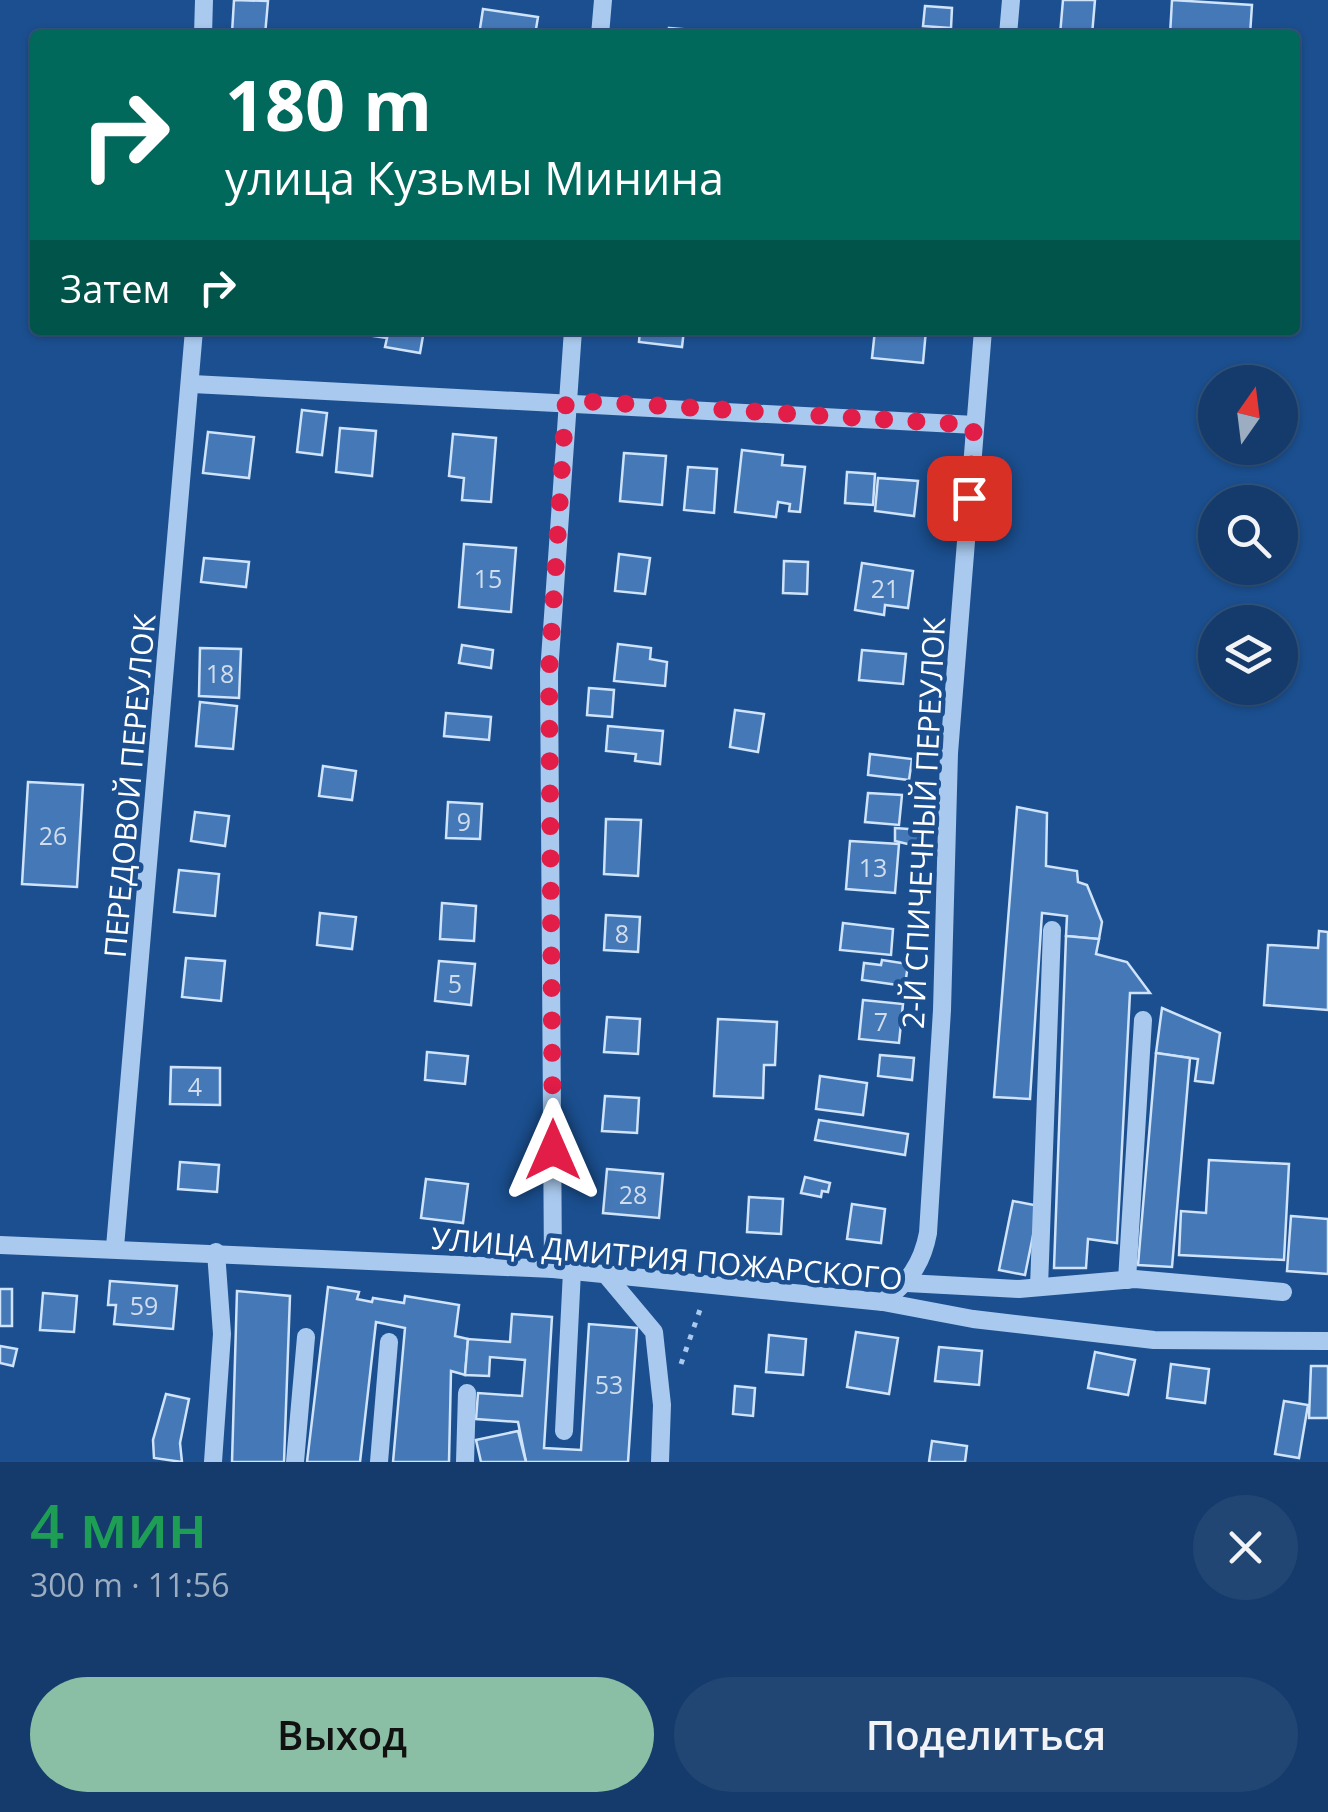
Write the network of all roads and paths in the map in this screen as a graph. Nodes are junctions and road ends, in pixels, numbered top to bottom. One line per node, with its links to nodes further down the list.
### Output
1 (204, 0): 4 (street)
2 (603, 0): 5 (street)
3 (1011, 0): 6 (street)
4 (203, 30)
5 (600, 30)
6 (1008, 30)
7 (194, 335): 10 (street, ПЕРЕДОВОЙ ПЕРЕУЛОК)
8 (572, 335): 11 (street)
9 (983, 335): 12 (street, 2-Й СПИЧЕЧНЫЙ ПЕРЕУЛОК)
10 (192, 384): 11 (street); 16 (street, ПЕРЕДОВОЙ ПЕРЕУЛОК)
11 (566, 400): 12 (street); 18 (street)
12 (974, 425): 21 (street, 2-Й СПИЧЕЧНЫЙ ПЕРЕУЛОК)
13 (1052, 930): 23 (street)
14 (1144, 1020): 20 (street)
15 (0, 1244): 16 (street, УЛИЦА ДМИТРИЯ ПОЖАРСКОГО)
16 (115, 1247): 17 (street, УЛИЦА ДМИТРИЯ ПОЖАРСКОГО)
17 (216, 1252): 18 (street, УЛИЦА ДМИТРИЯ ПОЖАРСКОГО); 32 (street)
18 (562, 1270): 19 (street, УЛИЦА ДМИТРИЯ ПОЖАРСКОГО); 31 (street)
19 (607, 1276): 22 (street, УЛИЦА ДМИТРИЯ ПОЖАРСКОГО); 36 (street)
20 (1127, 1280): 23 (street); 24 (street)
21 (907, 1283): 23 (street); 25 (street, 2-Й СПИЧЕЧНЫЙ ПЕРЕУЛОК)
22 (708, 1287): 25 (street, УЛИЦА ДМИТРИЯ ПОЖАРСКОГО); 29 (path)
23 (1039, 1287)
24 (1283, 1292)
25 (883, 1302): 27 (street, УЛИЦА ДМИТРИЯ ПОЖАРСКОГО)
26 (306, 1337): 33 (street)
27 (1328, 1341)
28 (389, 1342): 34 (street)
29 (680, 1368)
30 (466, 1393): 35 (street)
31 (564, 1431)
32 (213, 1462)
33 (296, 1462)
34 (379, 1462)
35 (465, 1462)
36 (660, 1462)

